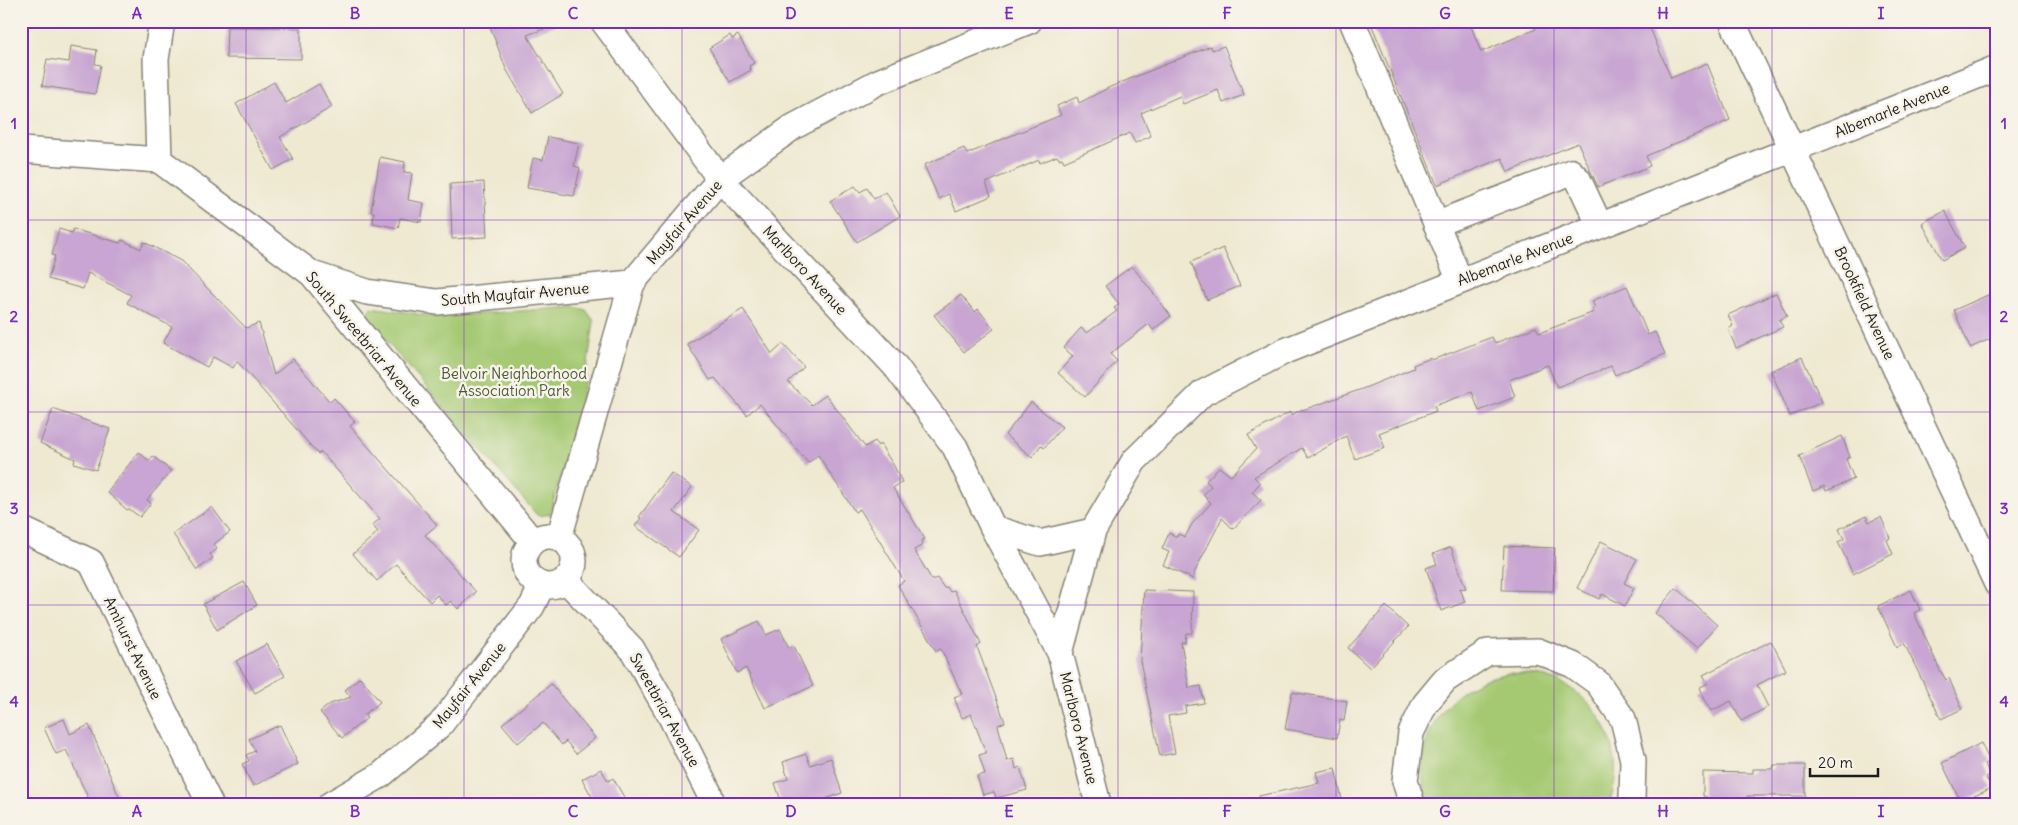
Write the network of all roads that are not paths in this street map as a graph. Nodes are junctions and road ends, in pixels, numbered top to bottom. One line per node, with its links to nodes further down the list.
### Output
1 (162, 21): 9 (street)
2 (602, 21): 10 (street, Marlboro Avenue)
3 (1029, 21): 10 (street, Mayfair Avenue)
4 (1352, 21): 11 (street)
5 (1732, 21): 8 (street, Brookfield Avenue)
6 (1997, 68): 8 (street, Albemarle Avenue)
7 (21, 150): 9 (street)
8 (1793, 150): 12 (street, Albemarle Avenue); 22 (street, Brookfield Avenue)
9 (159, 160): 13 (street, South Sweetbriar Avenue)
10 (720, 179): 15 (street, Mayfair Avenue); 16 (street, Marlboro Avenue)
11 (1436, 224): 12 (street); 14 (street)
12 (1600, 226): 14 (street, Albemarle Avenue)
13 (312, 274): 15 (street, South Mayfair Avenue); 20 (street, South Sweetbriar Avenue)
14 (1460, 281): 18 (street, Albemarle Avenue)
15 (632, 283): 19 (street, Mayfair Avenue)
16 (993, 528): 18 (street); 24 (street, Marlboro Avenue)
17 (21, 529): 25 (street, Amhurst Avenue)
18 (1093, 531): 24 (street, Marlboro Avenue)
19 (558, 538): 20 (street); 21 (street)
20 (533, 542): 23 (street)
21 (566, 580): 23 (street); 27 (street, Sweetbriar Avenue)
22 (1997, 584)
23 (542, 585): 26 (street, Mayfair Avenue)
24 (1060, 653): 28 (street, Marlboro Avenue)
25 (210, 804)
26 (331, 804)
27 (712, 804)
28 (1098, 804)
29 (1412, 804): 30 (street)
30 (1630, 804)

